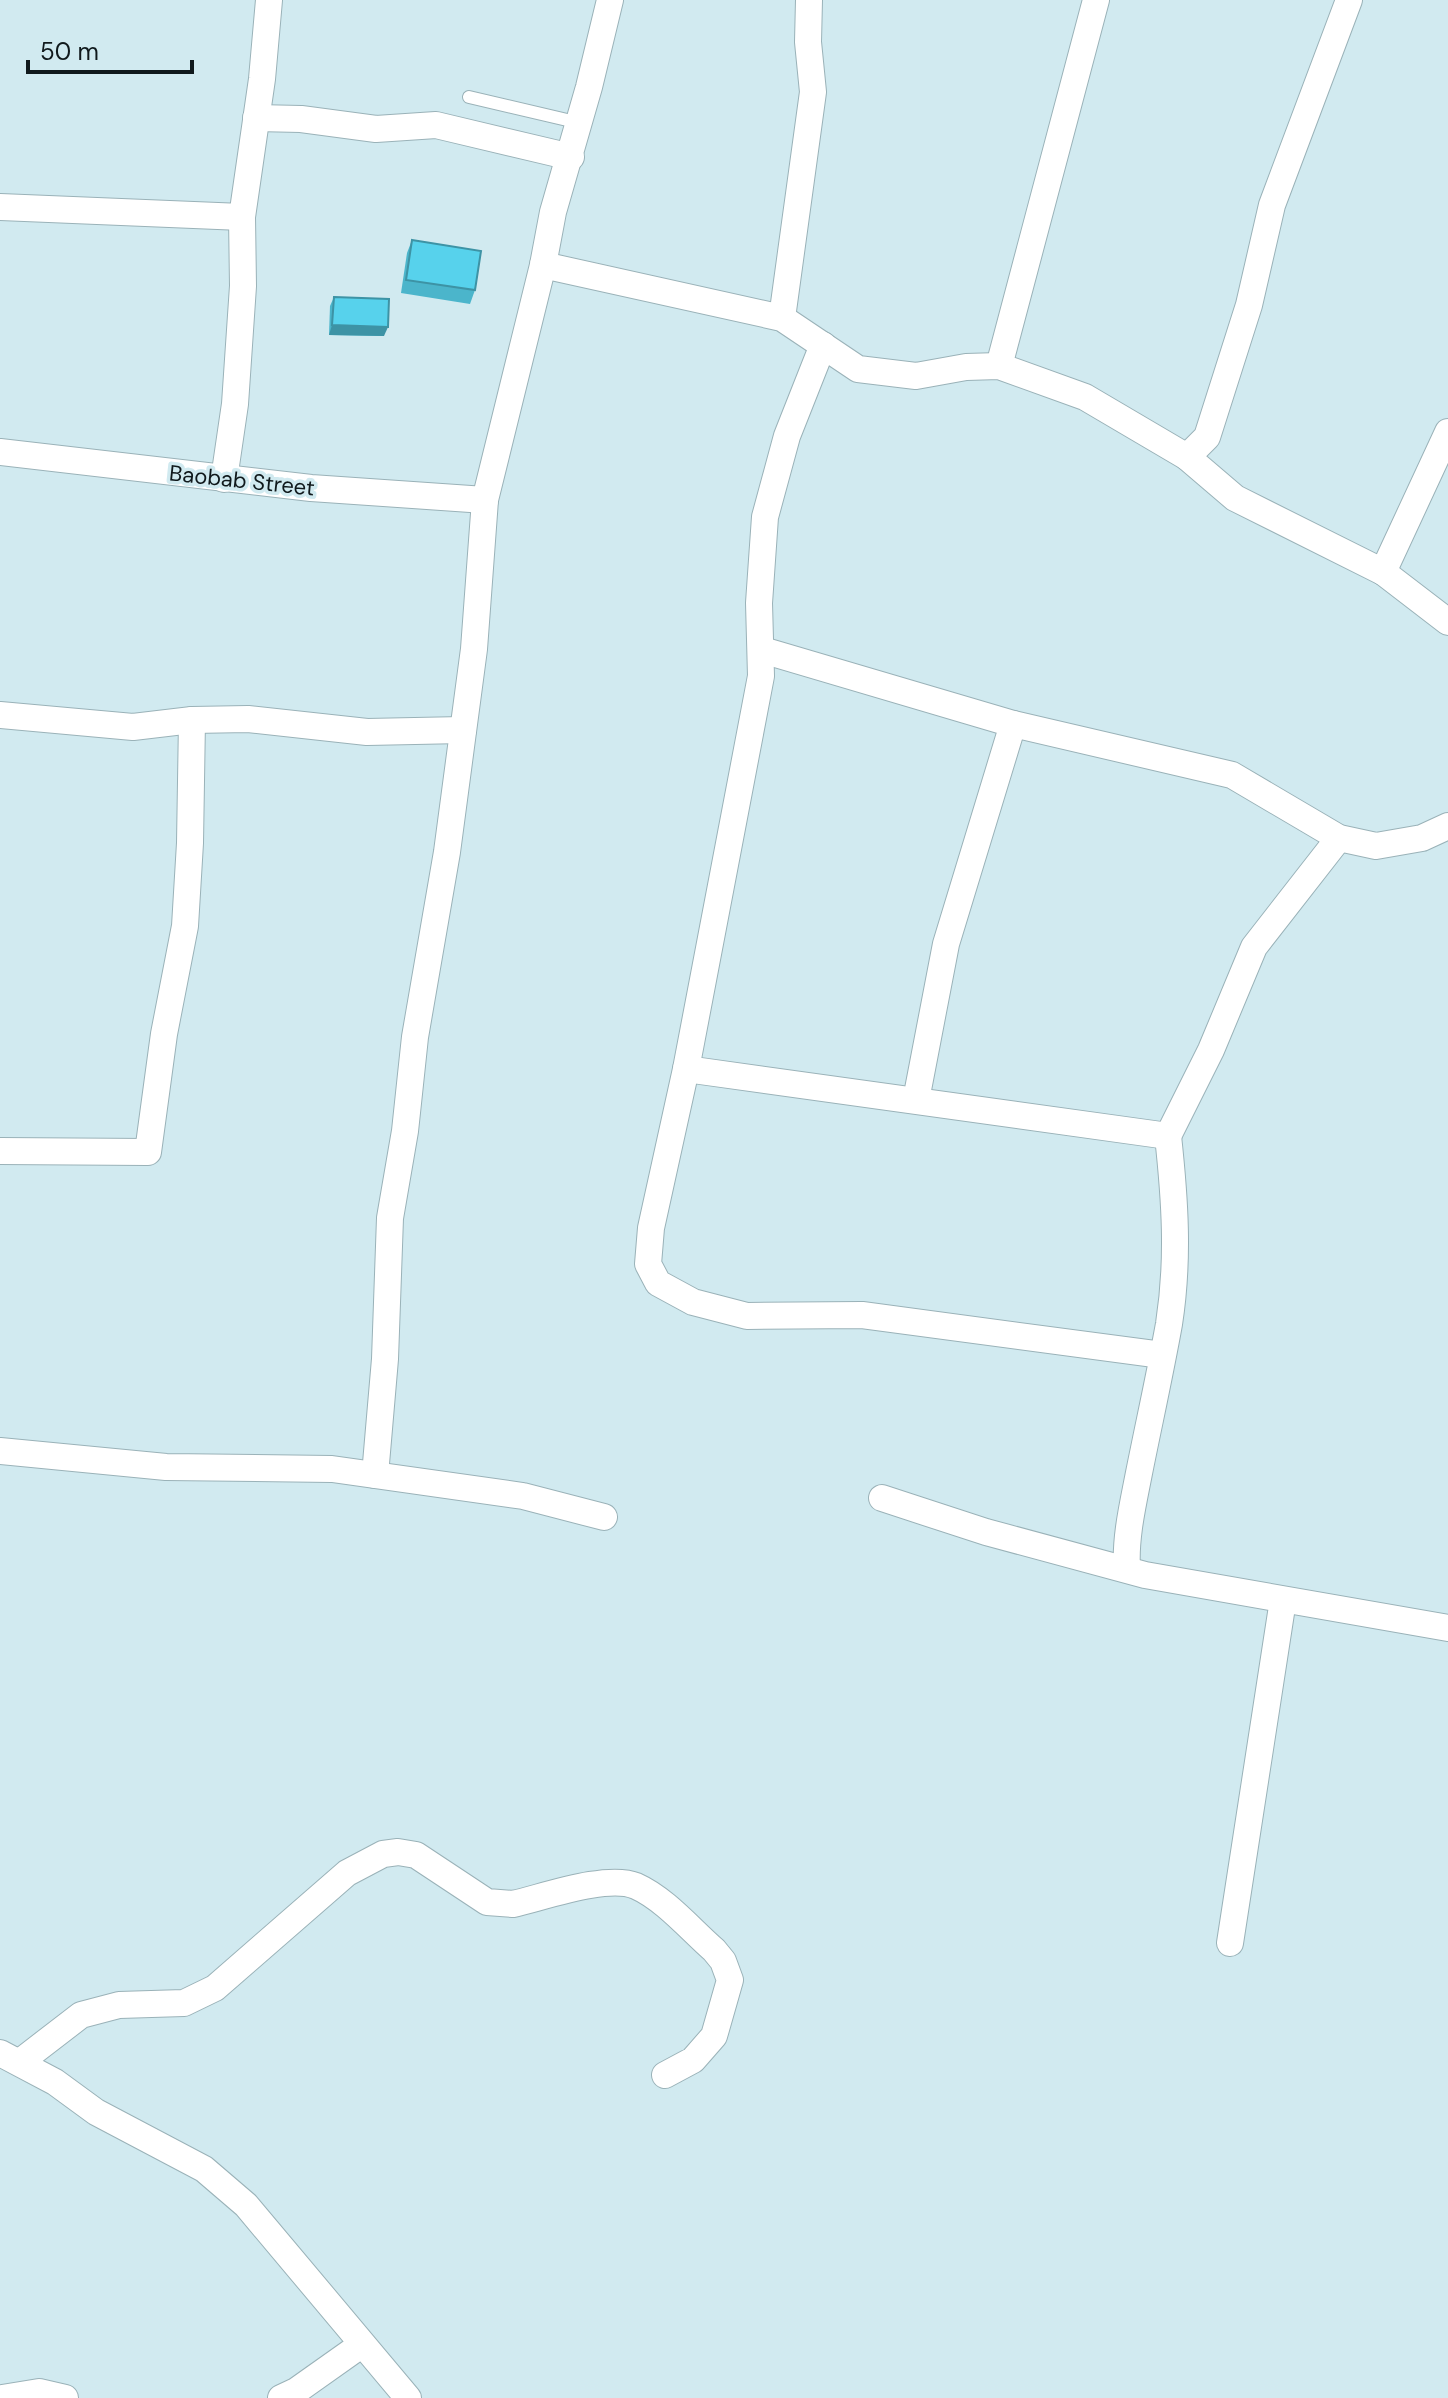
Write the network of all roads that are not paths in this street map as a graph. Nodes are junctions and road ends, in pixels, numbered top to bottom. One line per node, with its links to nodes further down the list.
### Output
1 (269, 0): 7 (street)
2 (610, 0): 8 (street)
3 (809, 0): 13 (street)
4 (1096, 0): 15 (street)
5 (1349, 0): 18 (street)
6 (469, 97): 8 (lane)
7 (256, 118): 9 (street); 11 (street)
8 (580, 123): 9 (street)
9 (571, 157): 12 (street)
10 (0, 207): 11 (street)
11 (242, 217): 19 (street)
12 (543, 265): 13 (street); 20 (street)
13 (782, 318): 14 (street)
14 (823, 345): 15 (street); 23 (street)
15 (999, 366): 18 (street)
16 (1448, 432): 21 (street)
17 (0, 452): 19 (street, Baobab Street)
18 (1187, 457): 21 (street)
19 (224, 479): 20 (street, Baobab Street)
20 (485, 500): 27 (street)
21 (1383, 572): 22 (street)
22 (1448, 622)
23 (762, 650): 26 (street); 30 (street)
24 (0, 715): 25 (street)
25 (192, 720): 27 (street); 33 (street)
26 (1013, 724): 29 (street); 31 (street)
27 (463, 730): 36 (street)
28 (1448, 826): 29 (street)
29 (1339, 838): 32 (street)
30 (686, 1069): 31 (street); 34 (street)
31 (916, 1100): 32 (street)
32 (1168, 1136): 34 (street)
33 (0, 1151)
34 (1162, 1355): 39 (street)
35 (0, 1451): 36 (street)
36 (375, 1475): 38 (street)
37 (882, 1498): 39 (street)
38 (604, 1517)
39 (1127, 1569): 40 (street)
40 (1283, 1600): 41 (street); 42 (street)
41 (1448, 1628)
42 (1230, 1943)
43 (10, 2058): 44 (street); 45 (street)
44 (665, 2075)
45 (361, 2345): 48 (street); 49 (street)
46 (2, 2398): 47 (street)
47 (65, 2398)
48 (281, 2398)
49 (408, 2398)

